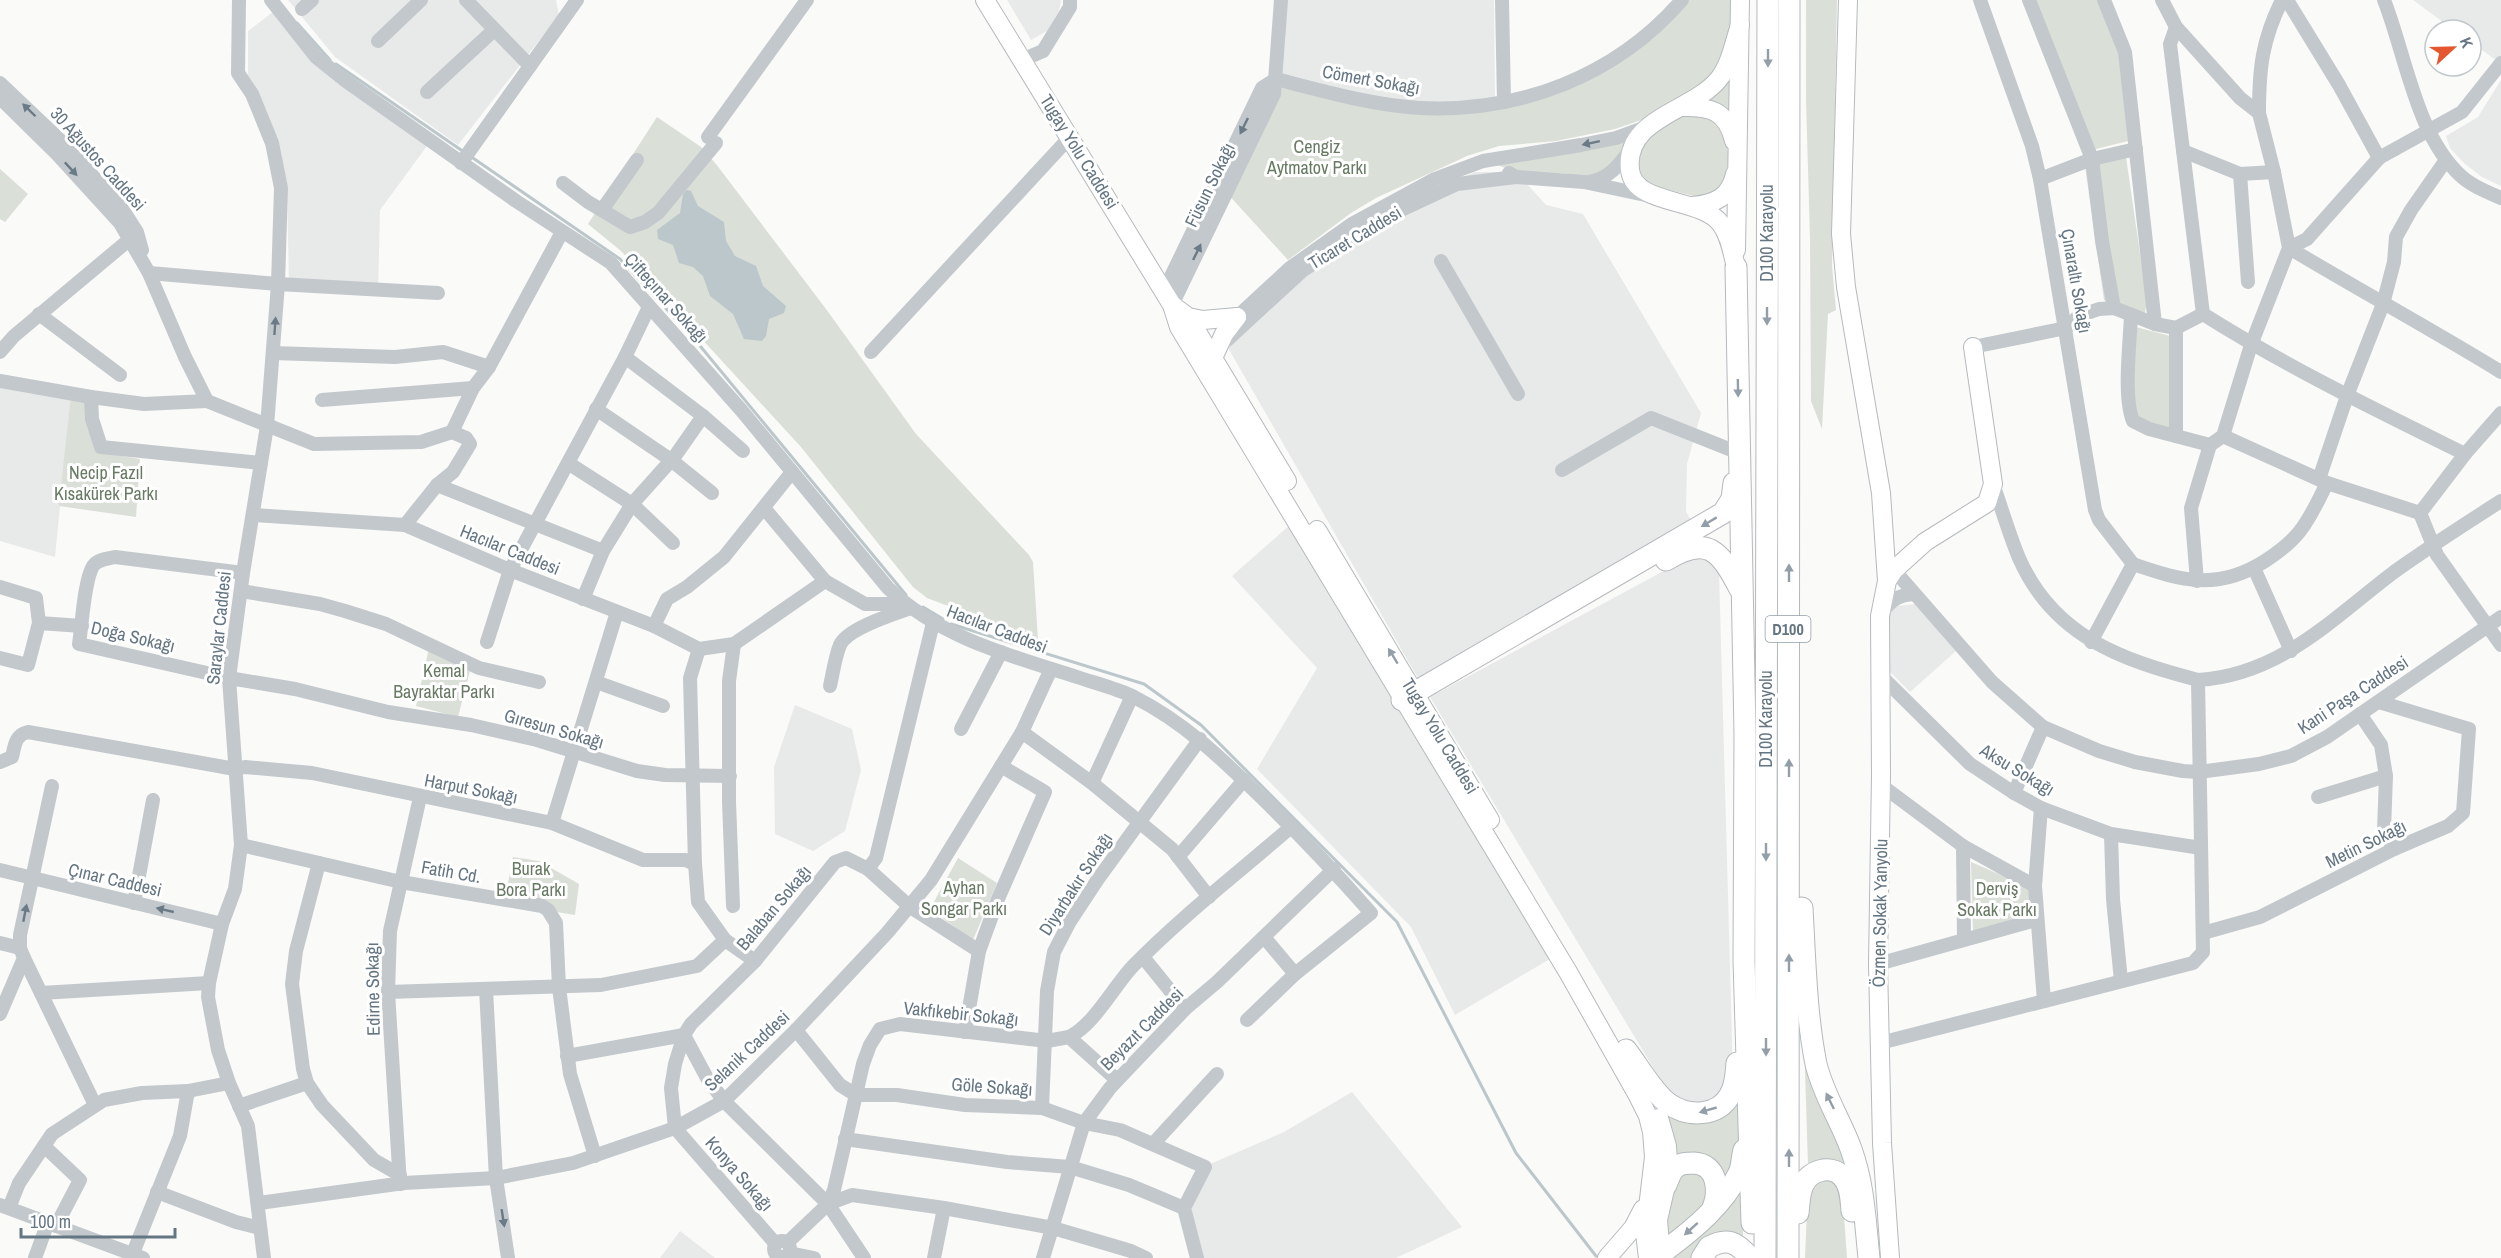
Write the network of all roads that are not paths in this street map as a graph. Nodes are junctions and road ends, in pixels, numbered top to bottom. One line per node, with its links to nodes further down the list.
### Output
1 (238, 0): 67 (street, Saraylar Caddesi)
2 (271, 0): 49 (street, Çifteçınar Sokağı)
3 (421, 0): 26 (street)
4 (466, 0): 25 (street)
5 (577, 0): 29 (street)
6 (807, 0): 59 (street)
7 (985, 0): 27 (main road, Tugay Yolu Caddesi)
8 (1070, 0): 27 (street)
9 (1281, 0): 30 (street)
10 (1502, 0): 34 (street)
11 (1682, 0): 34 (street, Cömert Sokağı)
12 (1740, 0): 23 (main road)
13 (1768, 0): 105 (highway, D100 Karayolu / D100, one-way to 105)
14 (1789, 0): 190 (highway, D100 Karayolu / D100, one-way to 14)
15 (1848, 0): 133 (main road, Özmen Sokak Yanyolu)
16 (1980, 0): 53 (street, Çınaraltı Sokağı)
17 (2029, 0): 45 (street)
18 (2104, 0): 41 (street)
19 (2162, 0): 24 (street)
20 (2282, 0): 36 (street)
21 (2287, 0): 43 (street)
22 (2384, 0): 38 (street)
23 (1740, 25): 35 (main road, Ticaret Caddesi); 44 (main road)
24 (2176, 27): 36 (street); 42 (street)
25 (494, 30): 29 (street); 32 (street)
26 (378, 40)
27 (1022, 60): 39 (main road, Tugay Yolu Caddesi)
28 (2501, 63): 38 (street)
29 (530, 66): 49 (street)
30 (1276, 79): 34 (street, Cömert Sokağı); 69 (street, Füsun Sokağı)
31 (0, 82): 65 (street, 30 Ağustos Caddesi, one-way to 31)
32 (427, 92)
33 (0, 98): 61 (street, 30 Ağustos Caddesi, one-way to 61)
34 (1504, 102)
35 (1679, 107): 37 (main road, Ticaret Caddesi); 44 (main road)
36 (2259, 113): 50 (street)
37 (1647, 127): 40 (main road, Ticaret Caddesi); 48 (street, Ticaret Caddesi, one-way to 48)
38 (2427, 130): 43 (street); 47 (street)
39 (1070, 137): 69 (main road, Tugay Yolu Caddesi); 84 (street)
40 (1632, 148): 54 (street, Ticaret Caddesi); 56 (main road, Ticaret Caddesi)
41 (2136, 149): 45 (street); 78 (street)
42 (2183, 151): 51 (street); 74 (street)
43 (2379, 158): 62 (street)
44 (1737, 159): 58 (main road); 64 (main road)
45 (2092, 159): 53 (street); 72 (street)
46 (637, 160): 59 (street)
47 (2446, 160): 57 (street); 70 (street)
48 (1483, 161): 52 (street, Ticaret Caddesi); 77 (street, Ticaret Caddesi)
49 (461, 163): 60 (street, Çifteçınar Sokağı)
50 (2274, 172): 51 (street); 62 (street)
51 (2240, 174): 66 (street)
52 (1516, 177): 54 (street, Ticaret Caddesi); 86 (street, Ticaret Caddesi)
53 (2040, 178): 79 (street, Çınaraltı Sokağı)
54 (1584, 182): 56 (street, Ticaret Caddesi)
55 (563, 183): 59 (street)
56 (1658, 197): 58 (main road, Ticaret Caddesi)
57 (2501, 198)
58 (1692, 206): 64 (main road, Ticaret Caddesi)
59 (602, 210)
60 (562, 232): 71 (street, Çifteçınar Sokağı); 88 (street)
61 (130, 239): 65 (street, 30 Ağustos Caddesi); 73 (street)
62 (2289, 248): 70 (street); 81 (street)
63 (1441, 261): 93 (street)
64 (1736, 267): 108 (highway, one-way to 108)
65 (149, 273): 67 (street); 97 (street, 30 Ağustos Caddesi)
66 (2248, 282)
67 (278, 284): 68 (street); 85 (street, Saraylar Caddesi, one-way to 67)
68 (438, 293)
69 (1168, 298): 76 (main road, Tugay Yolu Caddesi); 86 (main road, Tugay Yolu Caddesi)
70 (2383, 304): 89 (street); 94 (street)
71 (649, 307): 87 (street); 114 (street, Çifteçınar Sokağı)
72 (2114, 308): 75 (street); 79 (street)
73 (39, 314): 83 (street); 90 (street)
74 (2203, 314): 80 (street); 81 (street)
75 (2131, 315): 78 (street); 103 (street)
76 (1188, 317): 77 (main road); 86 (main road, Tugay Yolu Caddesi)
77 (1237, 317): 86 (main road)
78 (2155, 324): 80 (street)
79 (2066, 328): 82 (street); 129 (street, Çınaraltı Sokağı)
80 (2176, 328): 103 (street)
81 (2251, 345): 94 (street); 104 (street)
82 (1974, 347): 116 (main road)
83 (0, 352)
84 (871, 352)
85 (273, 353): 88 (street); 101 (street, Saraylar Caddesi)
86 (1209, 354): 166 (main road, Tugay Yolu Caddesi); 166 (main road, Tugay Yolu Caddesi, one-way to 86)
87 (625, 357): 98 (street); 100 (street)
88 (489, 367): 92 (street)
89 (2501, 372)
90 (120, 375)
91 (0, 381): 95 (street)
92 (473, 388): 96 (street); 102 (street)
93 (1518, 394)
94 (2347, 396): 109 (street); 115 (street)
95 (91, 397): 97 (street); 111 (street)
96 (322, 400)
97 (207, 401): 101 (street)
98 (596, 409): 110 (street); 112 (street)
99 (2501, 412): 109 (street)
100 (703, 416): 107 (street); 110 (street)
101 (267, 426): 102 (street); 111 (street, Saraylar Caddesi)
102 (452, 432): 117 (street)
103 (2176, 436): 106 (street)
104 (2223, 436): 106 (street); 115 (street)
105 (1766, 437): 173 (highway); 293 (highway, D100 Karayolu / D100, one-way to 293)
106 (2210, 445): 135 (street)
107 (743, 451)
108 (1739, 453): 113 (street); 138 (highway); 166 (highway, one-way to 166)
109 (2465, 454): 122 (street)
110 (671, 460): 118 (street); 120 (street)
111 (261, 463): 123 (street, Saraylar Caddesi)
112 (568, 463): 120 (street); 124 (street)
113 (1562, 470)
114 (792, 472): 121 (street); 141 (street, Çifteçınar Sokağı)
115 (2323, 481): 122 (street); 130 (street)
116 (1993, 484): 133 (main road); 151 (street)
117 (437, 485): 124 (street); 125 (street)
118 (712, 493)
119 (2501, 501): 127 (street)
120 (632, 504): 126 (street); 128 (street)
121 (764, 508): 134 (street); 148 (street)
122 (2420, 513): 127 (street)
123 (253, 515): 125 (street, Hacılar Caddesi); 132 (street, Saraylar Caddesi)
124 (536, 523): 128 (street); 131 (street)
125 (405, 525): 131 (street, Hacılar Caddesi)
126 (673, 543)
127 (2433, 546): 149 (street); 155 (street)
128 (603, 551): 140 (street)
129 (2133, 564): 135 (street); 151 (street)
130 (2254, 568): 135 (street); 155 (street)
131 (510, 570): 140 (street, Hacılar Caddesi); 150 (street)
132 (243, 573): 137 (street, Saraylar Caddesi); 147 (street, Doğa Sokağı)
133 (1890, 575): 139 (street, Kani Paşa Caddesi); 143 (main road, Özmen Sokak Yanyolu)
134 (825, 581): 141 (street); 152 (street)
135 (2197, 581)
136 (0, 587): 145 (street)
137 (241, 591): 160 (street, Saraylar Caddesi); 162 (street)
138 (1741, 591): 166 (highway); 173 (highway)
139 (1914, 594): 143 (street); 170 (street, Kani Paşa Caddesi)
140 (584, 598): 142 (street, Hacılar Caddesi)
141 (908, 606): 146 (street, Hacılar Caddesi); 164 (street)
142 (617, 612): 148 (street, Hacılar Caddesi); 163 (street)
143 (1880, 616): 159 (main road, Özmen Sokak Yanyolu)
144 (2501, 617): 149 (street, Kani Paşa Caddesi)
145 (39, 622): 147 (street); 157 (street)
146 (933, 623): 156 (street, Hacılar Caddesi); 204 (street)
147 (82, 626): 160 (street, Doğa Sokağı)
148 (654, 626): 154 (street, Hacılar Caddesi)
149 (2487, 627): 153 (street); 167 (street, Kani Paşa Caddesi)
150 (487, 642)
151 (2091, 642): 161 (street)
152 (734, 644): 154 (street); 181 (street)
153 (2501, 645)
154 (699, 649): 180 (street)
155 (2291, 651): 161 (street)
156 (1001, 652): 158 (street, Hacılar Caddesi); 171 (street)
157 (0, 658)
158 (1052, 669): 165 (street, Hacılar Caddesi); 172 (street, Selanik Caddesi)
159 (1880, 675): 185 (main road, Özmen Sokak Yanyolu); 187 (street, Aksu Sokağı)
160 (229, 678): 175 (street, Gıresun Sokağı); 178 (street, Saraylar Caddesi)
161 (2198, 680): 179 (street)
162 (539, 682)
163 (596, 682): 168 (street); 175 (street)
164 (830, 686)
165 (1132, 696): 174 (street, Hacılar Caddesi); 184 (street)
166 (1412, 701): 244 (main road, Tugay Yolu Caddesi); 266 (main road, Tugay Yolu Caddesi)
167 (2379, 702): 169 (street, Kani Paşa Caddesi); 200 (street, Metin Sokağı)
168 (663, 706)
169 (2360, 714): 179 (street, Kani Paşa Caddesi); 182 (street)
170 (2043, 727): 179 (street, Kani Paşa Caddesi); 187 (street)
171 (961, 729)
172 (1022, 732): 177 (street, Selanik Caddesi); 184 (street)
173 (1745, 732): 225 (highway)
174 (1200, 739): 183 (street, Hacılar Caddesi); 193 (street, Diyarbakır Sokağı)
175 (574, 752): 180 (street, Gıresun Sokağı); 194 (street)
176 (0, 762): 178 (street, Harput Sokağı)
177 (1001, 766): 213 (street, Selanik Caddesi); 221 (street)
178 (235, 769): 188 (street, Harput Sokağı); 197 (street, Saraylar Caddesi)
179 (2199, 772): 199 (street)
180 (692, 776): 181 (street, Gıresun Sokağı); 203 (street)
181 (730, 776): 212 (street)
182 (2386, 776): 189 (street); 200 (street)
183 (1244, 780): 195 (street, Hacılar Caddesi); 201 (street)
184 (1092, 783): 193 (street)
185 (1881, 785): 198 (street); 226 (main road, Özmen Sokak Yanyolu)
186 (52, 786): 207 (street)
187 (2014, 793): 192 (street, Aksu Sokağı)
188 (420, 797): 194 (street, Harput Sokağı); 208 (street, Edirne Sokağı)
189 (2318, 797)
190 (1789, 798): 294 (highway, D100 Karayolu / D100, one-way to 190); 296 (highway, one-way to 190)
191 (153, 800): 211 (street)
192 (2041, 808): 196 (street, Aksu Sokağı); 209 (street)
193 (1138, 821): 201 (street); 242 (street, Diyarbakır Sokağı)
194 (552, 823): 203 (street, Harput Sokağı)
195 (1291, 827): 205 (street, Hacılar Caddesi); 210 (street)
196 (2111, 834): 199 (street, Aksu Sokağı); 228 (street)
197 (241, 845): 202 (street, Fatih Cd.); 215 (street, Saraylar Caddesi)
198 (1963, 846): 209 (street); 218 (street)
199 (2201, 848): 216 (street)
200 (2394, 849): 216 (street, Metin Sokağı)
201 (1178, 857): 210 (street)
202 (319, 863): 208 (street, Fatih Cd.); 250 (street)
203 (695, 864): 219 (street)
204 (868, 869): 213 (street, Balaban Sokağı); 224 (street, Balaban Sokağı)
205 (1334, 869): 217 (street, Beyazıt Caddesi); 227 (street, Hacılar Caddesi)
206 (0, 870): 207 (street, Çınar Caddesi)
207 (31, 878): 211 (street, Çınar Caddesi); 222 (street, one-way to 207)
208 (401, 882): 230 (street, Fatih Cd.); 232 (street, Edirne Sokağı)
209 (2035, 886): 214 (street)
210 (1209, 897): 223 (street)
211 (134, 903): 215 (street, Çınar Caddesi, one-way to 211)
212 (733, 906)
213 (909, 906): 221 (street, Balaban Sokağı); 238 (street, Selanik Caddesi)
214 (2036, 920): 218 (street); 234 (street)
215 (222, 924): 229 (street, Saraylar Caddesi)
216 (2203, 933): 228 (street)
217 (1264, 937): 227 (street); 235 (street, Beyazıt Caddesi)
218 (1964, 939): 226 (street)
219 (725, 940): 224 (street); 230 (street)
220 (0, 943): 222 (street)
221 (980, 951): 239 (street)
222 (22, 953): 233 (street); 236 (street)
223 (1143, 957): 235 (street); 241 (street)
224 (755, 961): 240 (street, Balaban Sokağı)
225 (1744, 961): 244 (highway, one-way to 244); 247 (highway)
226 (1878, 964): 243 (main road, Özmen Sokak Yanyolu)
227 (1295, 974): 237 (street)
228 (2121, 981): 234 (street)
229 (208, 984): 233 (street); 249 (street, Saraylar Caddesi)
230 (560, 987): 231 (street); 245 (street, Fatih Cd.)
231 (486, 989): 232 (street); 264 (street)
232 (388, 992): 265 (street, Edirne Sokağı)
233 (41, 993): 254 (street)
234 (2044, 1000): 243 (street)
235 (1185, 1009): 248 (street, Beyazıt Caddesi)
236 (0, 1014)
237 (1247, 1020)
238 (796, 1030): 252 (street); 253 (street, Selanik Caddesi)
239 (964, 1032): 242 (street, Vakfıkebir Sokağı); 252 (street, Vakfıkebir Sokağı)
240 (684, 1035): 245 (street); 253 (street); 258 (street, Balaban Sokağı)
241 (1069, 1037): 242 (street, Vakfıkebir Sokağı); 248 (street)
242 (1047, 1041): 256 (street, Diyarbakır Sokağı)
243 (1880, 1043): 297 (main road, Özmen Sokak Yanyolu)
244 (1626, 1050): 266 (main road, Tugay Yolu Caddesi)
245 (567, 1056): 262 (street, Fatih Cd.)
246 (1217, 1074): 260 (street)
247 (1746, 1079): 273 (highway); 292 (highway)
248 (1117, 1080): 257 (street, Beyazıt Caddesi)
249 (228, 1083): 251 (street); 255 (street, Saraylar Caddesi)
250 (308, 1083): 255 (street); 265 (street)
251 (188, 1091): 254 (street); 267 (street)
252 (856, 1095): 256 (street, Göle Sokağı); 259 (street, Vakfıkebir Sokağı)
253 (724, 1101): 258 (street, Selanik Caddesi); 269 (street)
254 (95, 1105): 261 (street)
255 (239, 1106): 268 (street, Saraylar Caddesi)
256 (1042, 1108): 257 (street, Göle Sokağı)
257 (1084, 1123): 260 (street, Göle Sokağı); 263 (street, Beyazıt Caddesi)
258 (675, 1128): 262 (street, Selanik Caddesi); 277 (street, Konya Sokağı)
259 (844, 1139): 263 (street); 269 (street, Vakfıkebir Sokağı)
260 (1153, 1144): 272 (street, Göle Sokağı)
261 (44, 1146): 270 (street); 274 (street)
262 (595, 1156): 264 (street, Selanik Caddesi)
263 (1070, 1167): 272 (street); 276 (street, Beyazıt Caddesi)
264 (496, 1178): 265 (street, Selanik Caddesi); 282 (street, one-way to 282)
265 (400, 1179): 268 (street, Selanik Caddesi)
266 (1658, 1186): 273 (highway); 278 (main road); 289 (main road); 290 (main road)
267 (157, 1192): 275 (street); 279 (street)
268 (259, 1203): 275 (street, Saraylar Caddesi)
269 (828, 1204): 271 (street); 277 (street, Vakfıkebir Sokağı); 284 (street)
270 (5, 1207): 274 (street)
271 (944, 1208): 276 (street); 285 (street)
272 (1184, 1208): 288 (street)
273 (1713, 1208): 278 (highway, one-way to 278)
274 (52, 1224): 279 (street); 280 (street)
275 (260, 1228): 281 (street, Saraylar Caddesi)
276 (1053, 1228): 286 (street, Beyazıt Caddesi); 287 (street)
277 (780, 1250): 283 (street)
278 (1664, 1253)
279 (135, 1257)
280 (35, 1258)
281 (264, 1258)
282 (508, 1258)
283 (814, 1258)
284 (864, 1258)
285 (934, 1258)
286 (1043, 1258)
287 (1146, 1258)
288 (1197, 1258)
289 (1607, 1258)
290 (1648, 1258)
291 (1702, 1258): 292 (highway)
292 (1752, 1258)
293 (1764, 1258)
294 (1789, 1258): 295 (highway)
295 (1855, 1258)
296 (1869, 1258)
297 (1890, 1258)

